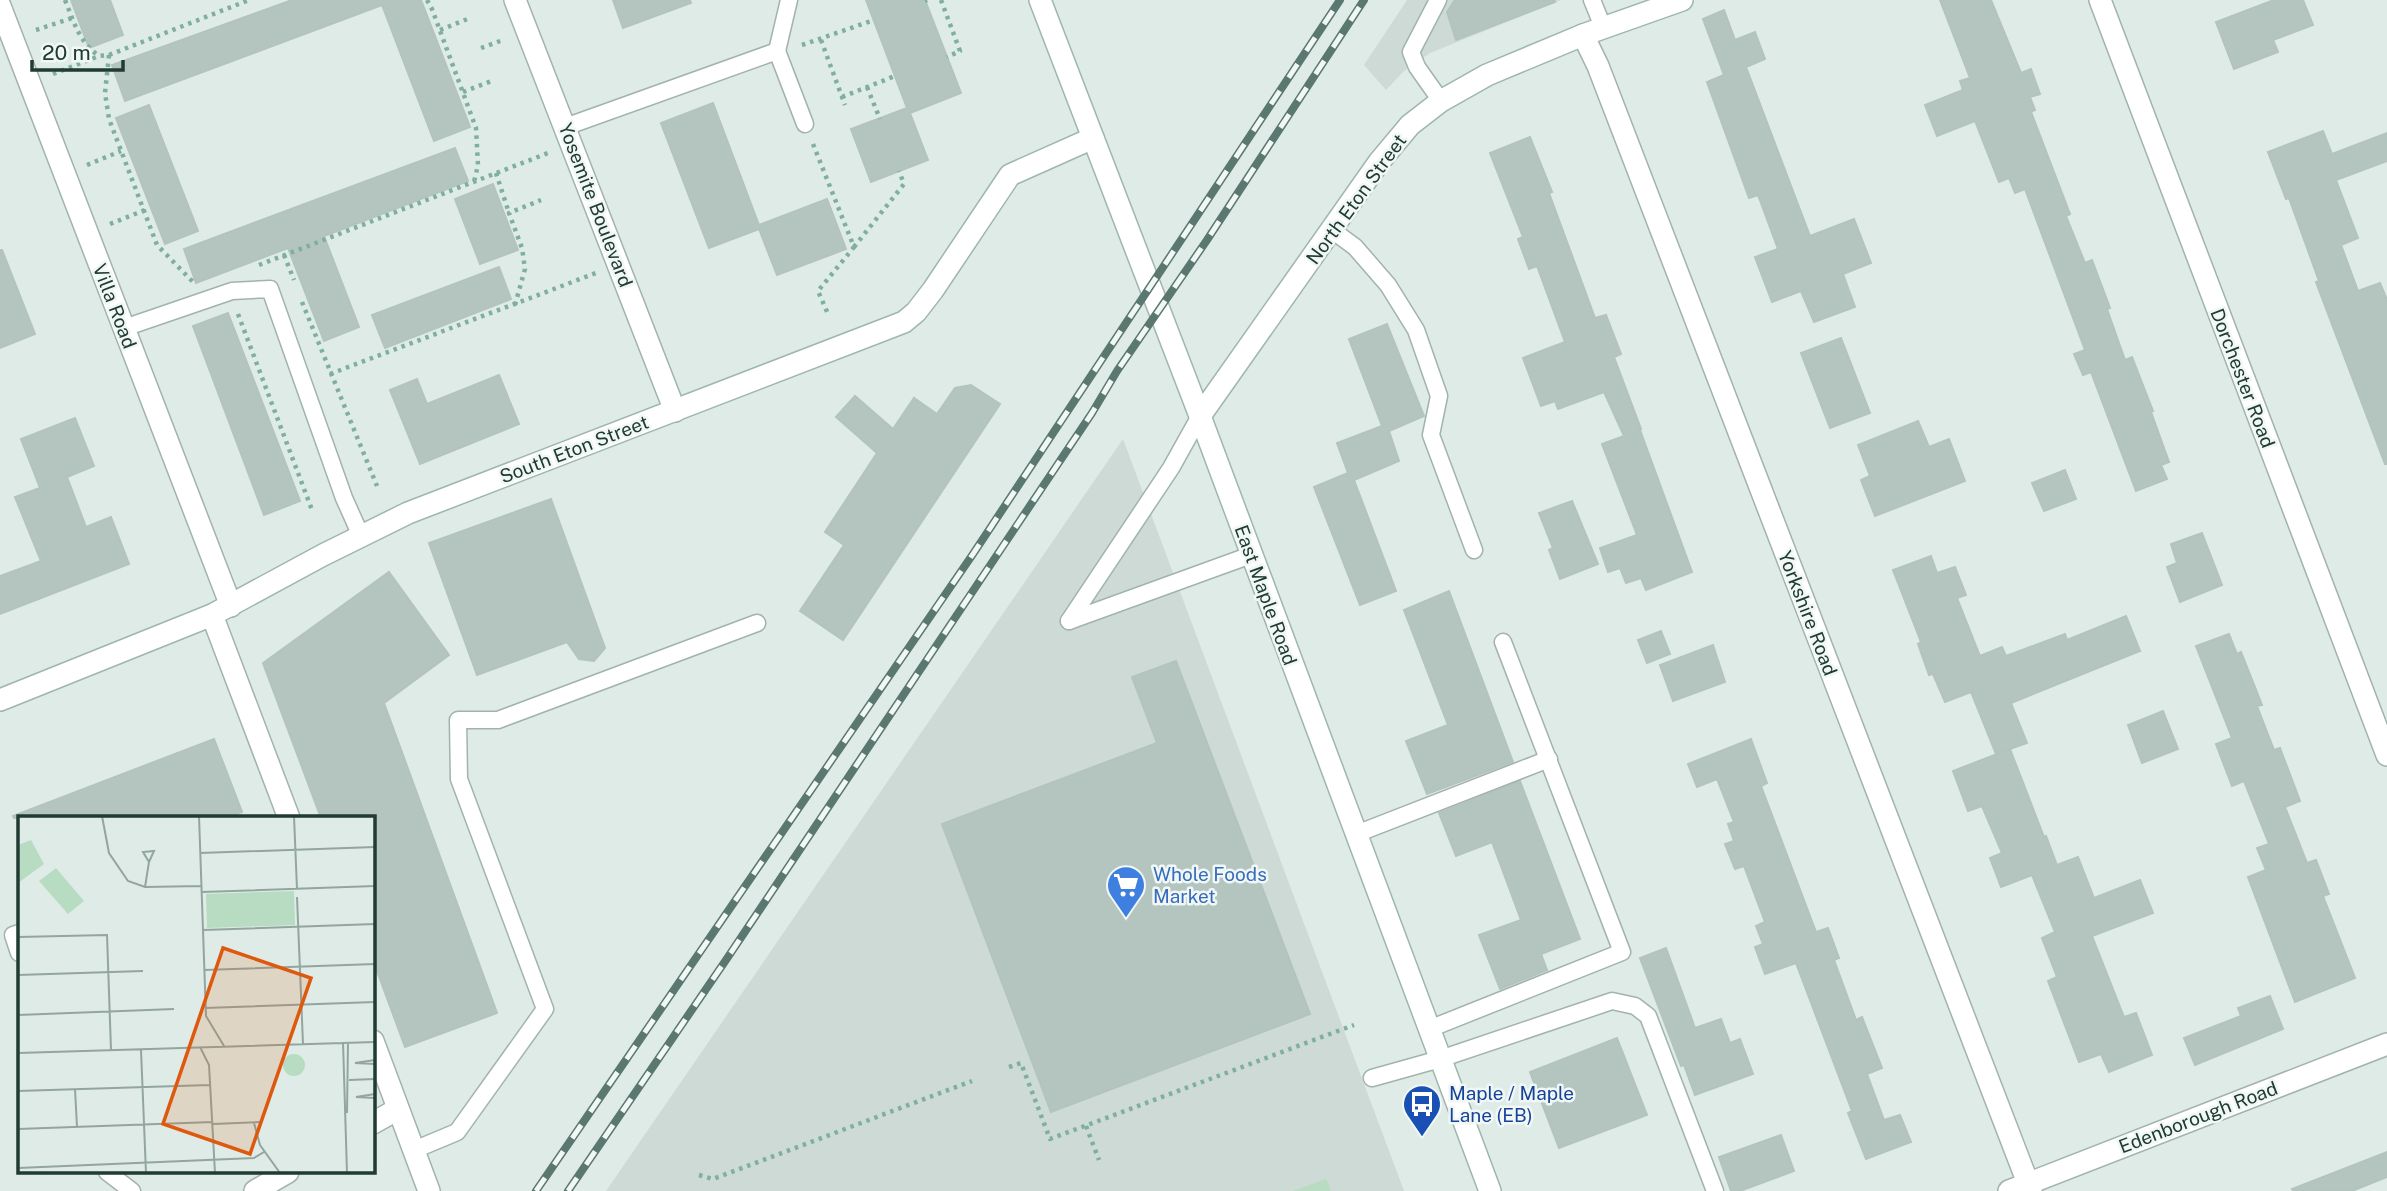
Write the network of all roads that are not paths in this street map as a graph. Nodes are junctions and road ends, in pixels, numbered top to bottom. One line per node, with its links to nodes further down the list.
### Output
1 (515, 0): 13 (street, Yosemite Boulevard)
2 (789, 0): 10 (lane)
3 (1040, 0): 14 (street, East Maple Road)
4 (1438, 0): 11 (lane)
5 (1592, 0): 9 (lane)
6 (1682, 0): 9 (street, North Eton Street)
7 (2100, 0): 26 (street, Dorchester Road)
8 (0, 6): 16 (street, Villa Road)
9 (1593, 31): 11 (street, North Eton Street); 39 (street, Yorkshire Road)
10 (778, 51): 12 (lane); 13 (lane)
11 (1441, 101): 15 (street, North Eton Street)
12 (805, 124)
13 (568, 135): 17 (street, Yosemite Boulevard)
14 (1093, 138): 17 (street, South Eton Street); 18 (street, East Maple Road)
15 (1332, 230): 18 (street, North Eton Street); 20 (lane)
16 (124, 328): 19 (lane); 22 (street, Villa Road)
17 (675, 411): 19 (street, South Eton Street)
18 (1200, 416): 21 (street, East Maple Road); 21 (lane)
19 (361, 536): 22 (street, South Eton Street)
20 (1474, 550)
21 (1251, 555): 29 (street, East Maple Road)
22 (221, 610): 25 (street, South Eton Street); 28 (street, Villa Road)
23 (757, 623): 37 (lane)
24 (1503, 642): 27 (lane)
25 (0, 700)
26 (2387, 755)
27 (1549, 759): 29 (lane); 30 (lane)
28 (288, 816)
29 (1356, 834): 30 (street, East Maple Road)
30 (1429, 1029): 33 (street, East Maple Road)
31 (374, 1044): 35 (street)
32 (2387, 1044): 39 (street, Edenborough Road)
33 (1440, 1059): 34 (lane); 42 (street, East Maple Road); 43 (lane)
34 (1372, 1078)
35 (398, 1109): 36 (street); 37 (street)
36 (374, 1122)
37 (414, 1150): 41 (street)
38 (110, 1174): 40 (lane)
39 (2023, 1189)
40 (132, 1191)
41 (429, 1191)
42 (1490, 1191)
43 (1715, 1191)

